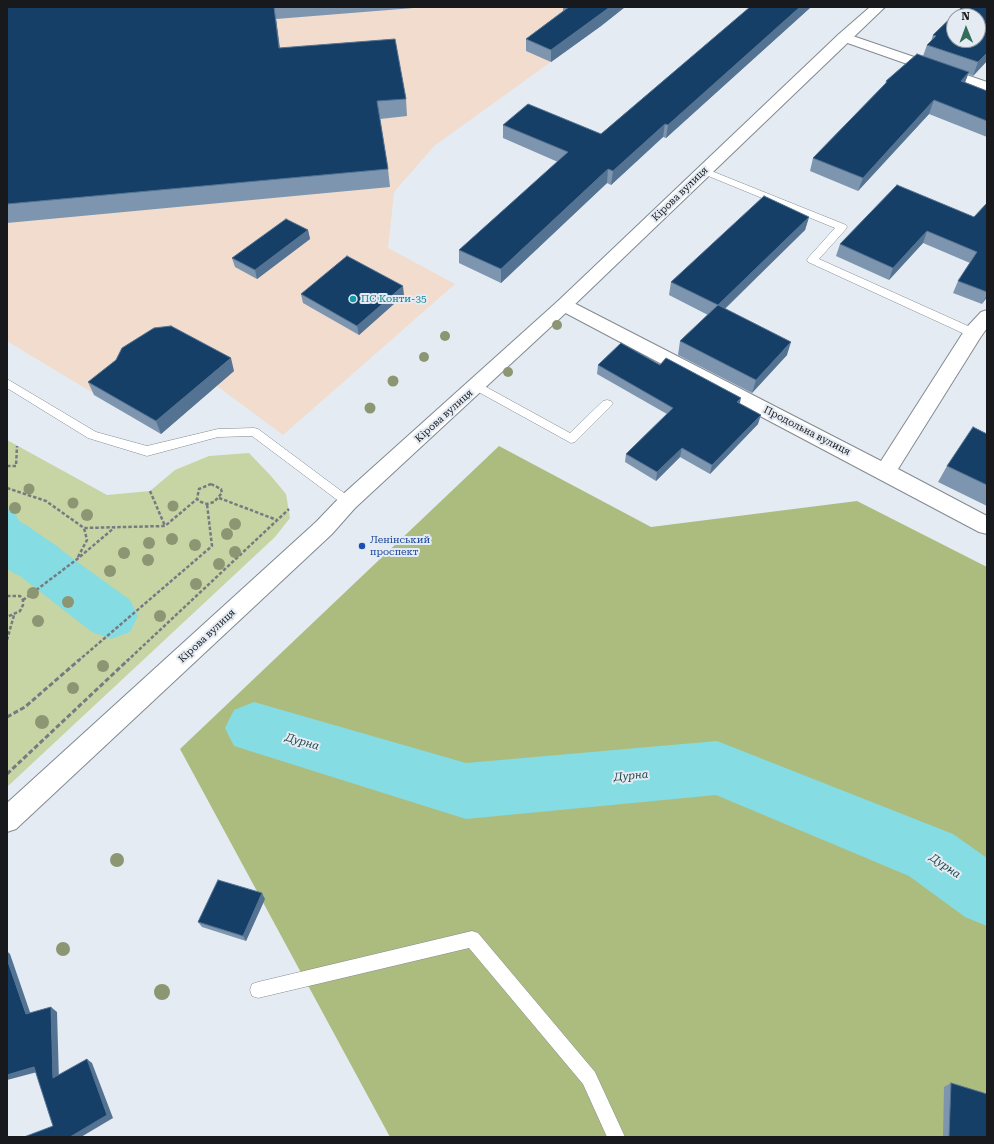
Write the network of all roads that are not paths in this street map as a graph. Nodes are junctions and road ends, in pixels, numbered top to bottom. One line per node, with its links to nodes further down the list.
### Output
1 (878, 7): 2 (street, Кірова вулиця)
2 (844, 37): 3 (street); 4 (street, Кірова вулиця)
3 (987, 87)
4 (704, 171): 5 (street, Кірова вулиця); 7 (lane)
5 (564, 305): 9 (street, Кірова вулиця); 11 (street, Продольна вулиця)
6 (987, 316): 7 (street)
7 (974, 333): 11 (street)
8 (7, 383): 12 (lane)
9 (478, 386): 10 (lane); 12 (street, Кірова вулиця)
10 (607, 404)
11 (885, 472): 13 (street, Продольна вулиця)
12 (348, 502): 14 (street, Кірова вулиця)
13 (987, 526)
14 (7, 820)
15 (258, 990): 16 (lane)
16 (616, 1137)

